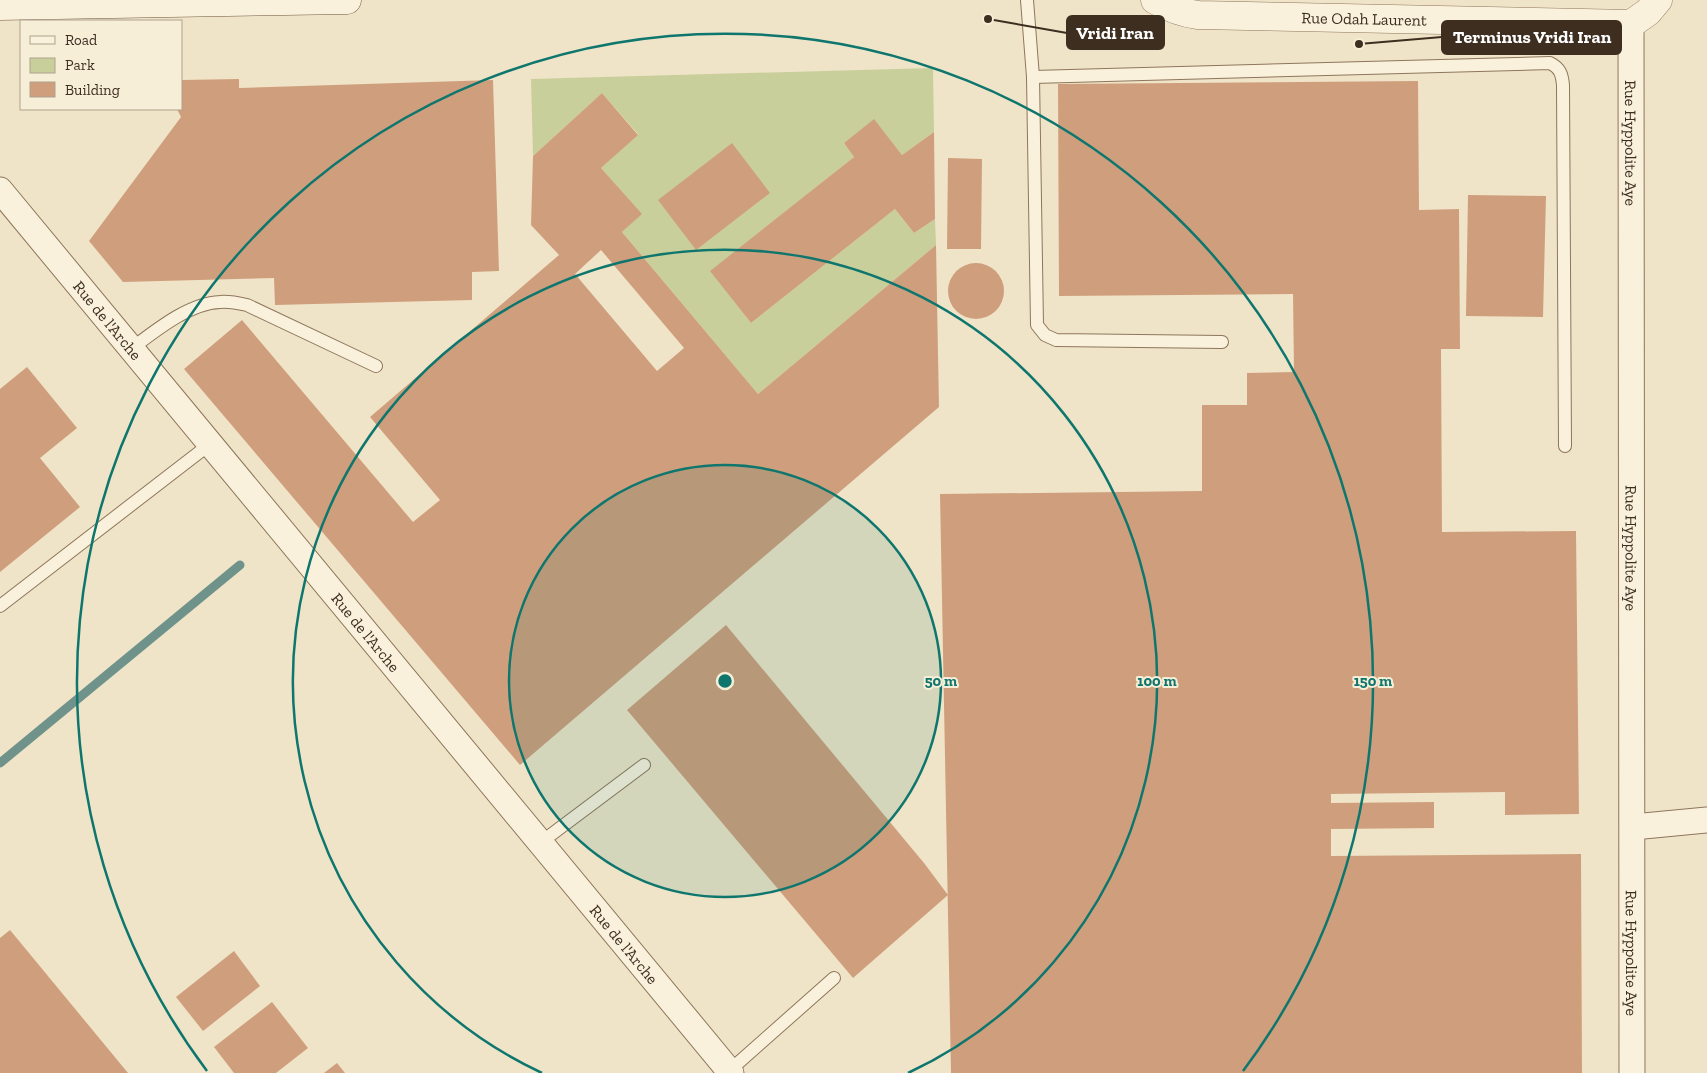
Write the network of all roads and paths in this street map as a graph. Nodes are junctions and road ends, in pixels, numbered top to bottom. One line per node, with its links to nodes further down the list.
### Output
1 (347, 0): 5 (street)
2 (1027, 0): 7 (lane)
3 (1155, 0): 6 (street, Rue Odah Laurent)
4 (1658, 0): 6 (street)
5 (0, 6)
6 (1631, 24): 17 (street, Rue Hyppolite Aye)
7 (1033, 77): 9 (lane); 13 (lane)
8 (0, 190): 10 (street, Rue de l'Arche)
9 (1222, 342)
10 (132, 349): 11 (lane); 12 (street, Rue de l'Arche)
11 (376, 366)
12 (210, 444): 14 (lane); 18 (street, Rue de l'Arche)
13 (1565, 446)
14 (0, 606)
15 (644, 765): 18 (lane)
16 (1707, 820): 17 (street)
17 (1633, 827): 21 (street, Rue Hyppolite Aye)
18 (540, 843): 20 (street, Rue de l'Arche)
19 (834, 978): 20 (lane)
20 (730, 1072)
21 (1632, 1073)

